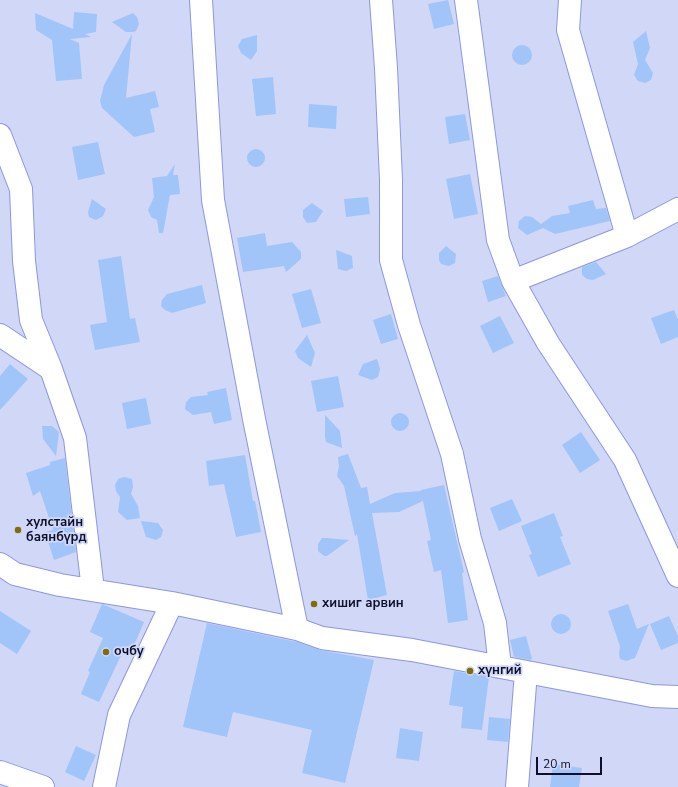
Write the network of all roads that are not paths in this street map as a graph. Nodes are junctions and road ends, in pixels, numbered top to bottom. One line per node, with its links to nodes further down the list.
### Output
1 (201, 0): 15 (street)
2 (381, 0): 16 (street)
3 (466, 0): 8 (street)
4 (570, 0): 7 (street)
5 (0, 135): 10 (street)
6 (678, 209): 7 (street)
7 (627, 236): 8 (street)
8 (513, 281): 12 (street)
9 (0, 335): 10 (street)
10 (51, 369): 13 (street)
11 (0, 564): 13 (street)
12 (678, 576)
13 (93, 590): 14 (street)
14 (172, 603): 15 (street); 21 (street)
15 (297, 629): 16 (street)
16 (500, 667): 17 (street)
17 (526, 672): 18 (street); 22 (street)
18 (678, 697)
19 (0, 772): 20 (street)
20 (43, 787)
21 (104, 787)
22 (517, 787)

